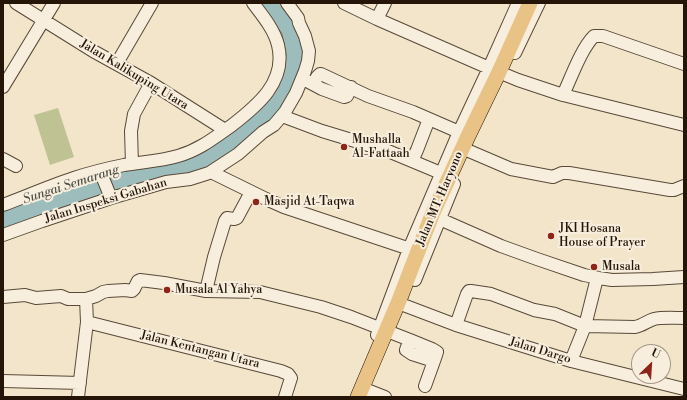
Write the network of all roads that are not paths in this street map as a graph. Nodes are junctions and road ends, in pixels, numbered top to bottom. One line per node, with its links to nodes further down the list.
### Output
1 (16, 3): 12 (street, Jalan Kalikuping Utara)
2 (54, 3): 12 (street)
3 (152, 3): 14 (street)
4 (253, 3): 24 (street)
5 (287, 3): 17 (street, Jalan Inspeksi Gabahan)
6 (344, 3): 11 (street)
7 (385, 3): 11 (street)
8 (518, 3): 16 (street)
9 (530, 3): 13 (main road, Jalan MT. Haryono)
10 (538, 3): 13 (street)
11 (377, 19): 16 (street)
12 (44, 20): 14 (street, Jalan Kalikuping Utara); 19 (street)
13 (525, 25): 16 (main road, Jalan MT. Haryono)
14 (117, 63): 18 (street, Jalan Kalikuping Utara)
15 (684, 64): 20 (street)
16 (498, 71): 20 (street); 25 (main road, Jalan MT. Haryono)
17 (302, 79): 21 (street, Jalan Inspeksi Gabahan); 22 (street)
18 (151, 83): 24 (street, Jalan Kalikuping Utara); 28 (street)
19 (3, 87)
20 (563, 95): 23 (street)
21 (282, 116): 27 (street); 31 (street, Jalan Inspeksi Gabahan)
22 (429, 119): 25 (street); 27 (street)
23 (684, 126)
24 (225, 130): 28 (street)
25 (464, 142): 32 (main road, Jalan MT. Haryono); 33 (street); 37 (street)
26 (3, 159): 29 (street)
27 (412, 162): 32 (street)
28 (132, 164): 30 (street)
29 (16, 166)
30 (100, 172): 35 (street); 36 (street)
31 (210, 172): 34 (street); 35 (street, Jalan Inspeksi Gabahan)
32 (445, 175): 37 (main road, Jalan MT. Haryono); 39 (street)
33 (684, 186)
34 (251, 192): 39 (street); 42 (street)
35 (110, 197): 38 (street, Jalan Inspeksi Gabahan)
36 (3, 205)
37 (436, 217): 39 (main road, Jalan MT. Haryono); 41 (street); 45 (street)
38 (3, 234)
39 (413, 250): 45 (main road, Jalan MT. Haryono); 50 (street)
40 (684, 277): 41 (street)
41 (597, 278): 49 (street)
42 (206, 291): 44 (street); 50 (street)
43 (3, 297): 44 (street)
44 (86, 299): 47 (street)
45 (402, 304): 48 (street, Jalan Dargo); 50 (main road, Jalan MT. Haryono)
46 (684, 318): 49 (street)
47 (87, 322): 53 (street); 58 (street, Jalan Kentangan Utara)
48 (456, 324): 49 (street); 51 (street, Jalan Dargo)
49 (585, 326): 51 (street)
50 (386, 331): 54 (street); 56 (street); 56 (main road, Jalan MT. Haryono)
51 (571, 361): 55 (street, Jalan Dargo)
52 (3, 381): 53 (street)
53 (80, 383): 57 (street)
54 (425, 386)
55 (684, 389)
56 (361, 394): 59 (street)
57 (78, 397)
58 (285, 397)
59 (385, 397)

